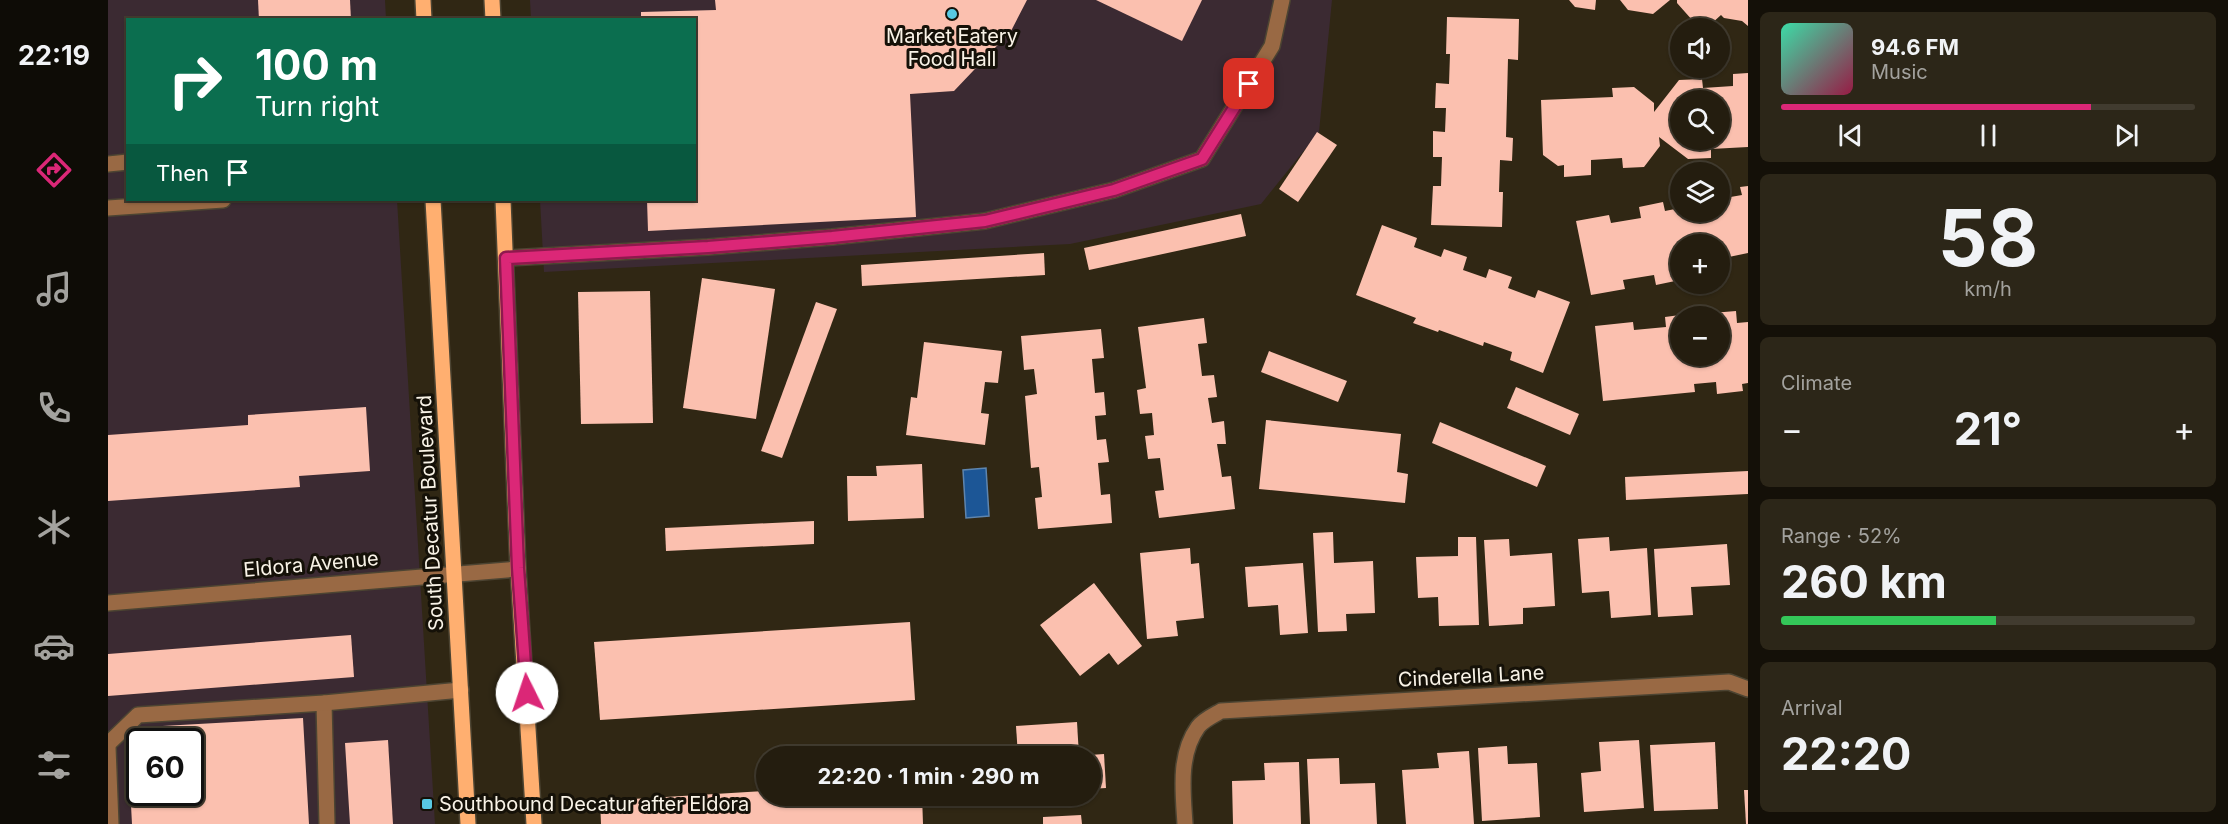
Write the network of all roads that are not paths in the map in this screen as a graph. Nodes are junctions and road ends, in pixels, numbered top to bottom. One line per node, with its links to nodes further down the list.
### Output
1 (423, 0): 4 (main road)
2 (492, 0): 5 (main road)
3 (1282, 0): 12 (street)
4 (424, 18)
5 (493, 18)
6 (126, 162): 7 (street)
7 (108, 164)
8 (209, 201): 11 (street)
9 (433, 201): 14 (main road, South Decatur Boulevard)
10 (502, 201): 12 (main road)
11 (108, 208)
12 (506, 258): 13 (main road)
13 (518, 568): 14 (street, Eldora Avenue); 23 (main road)
14 (454, 573): 15 (street, Eldora Avenue); 17 (main road, South Decatur Boulevard)
15 (108, 603)
16 (1748, 689): 24 (street, Cinderella Lane)
17 (461, 690): 18 (street); 22 (main road, South Decatur Boulevard)
18 (324, 703): 19 (street); 21 (street)
19 (108, 746): 20 (street)
20 (111, 824)
21 (327, 824)
22 (468, 824)
23 (534, 824)
24 (1185, 824)

